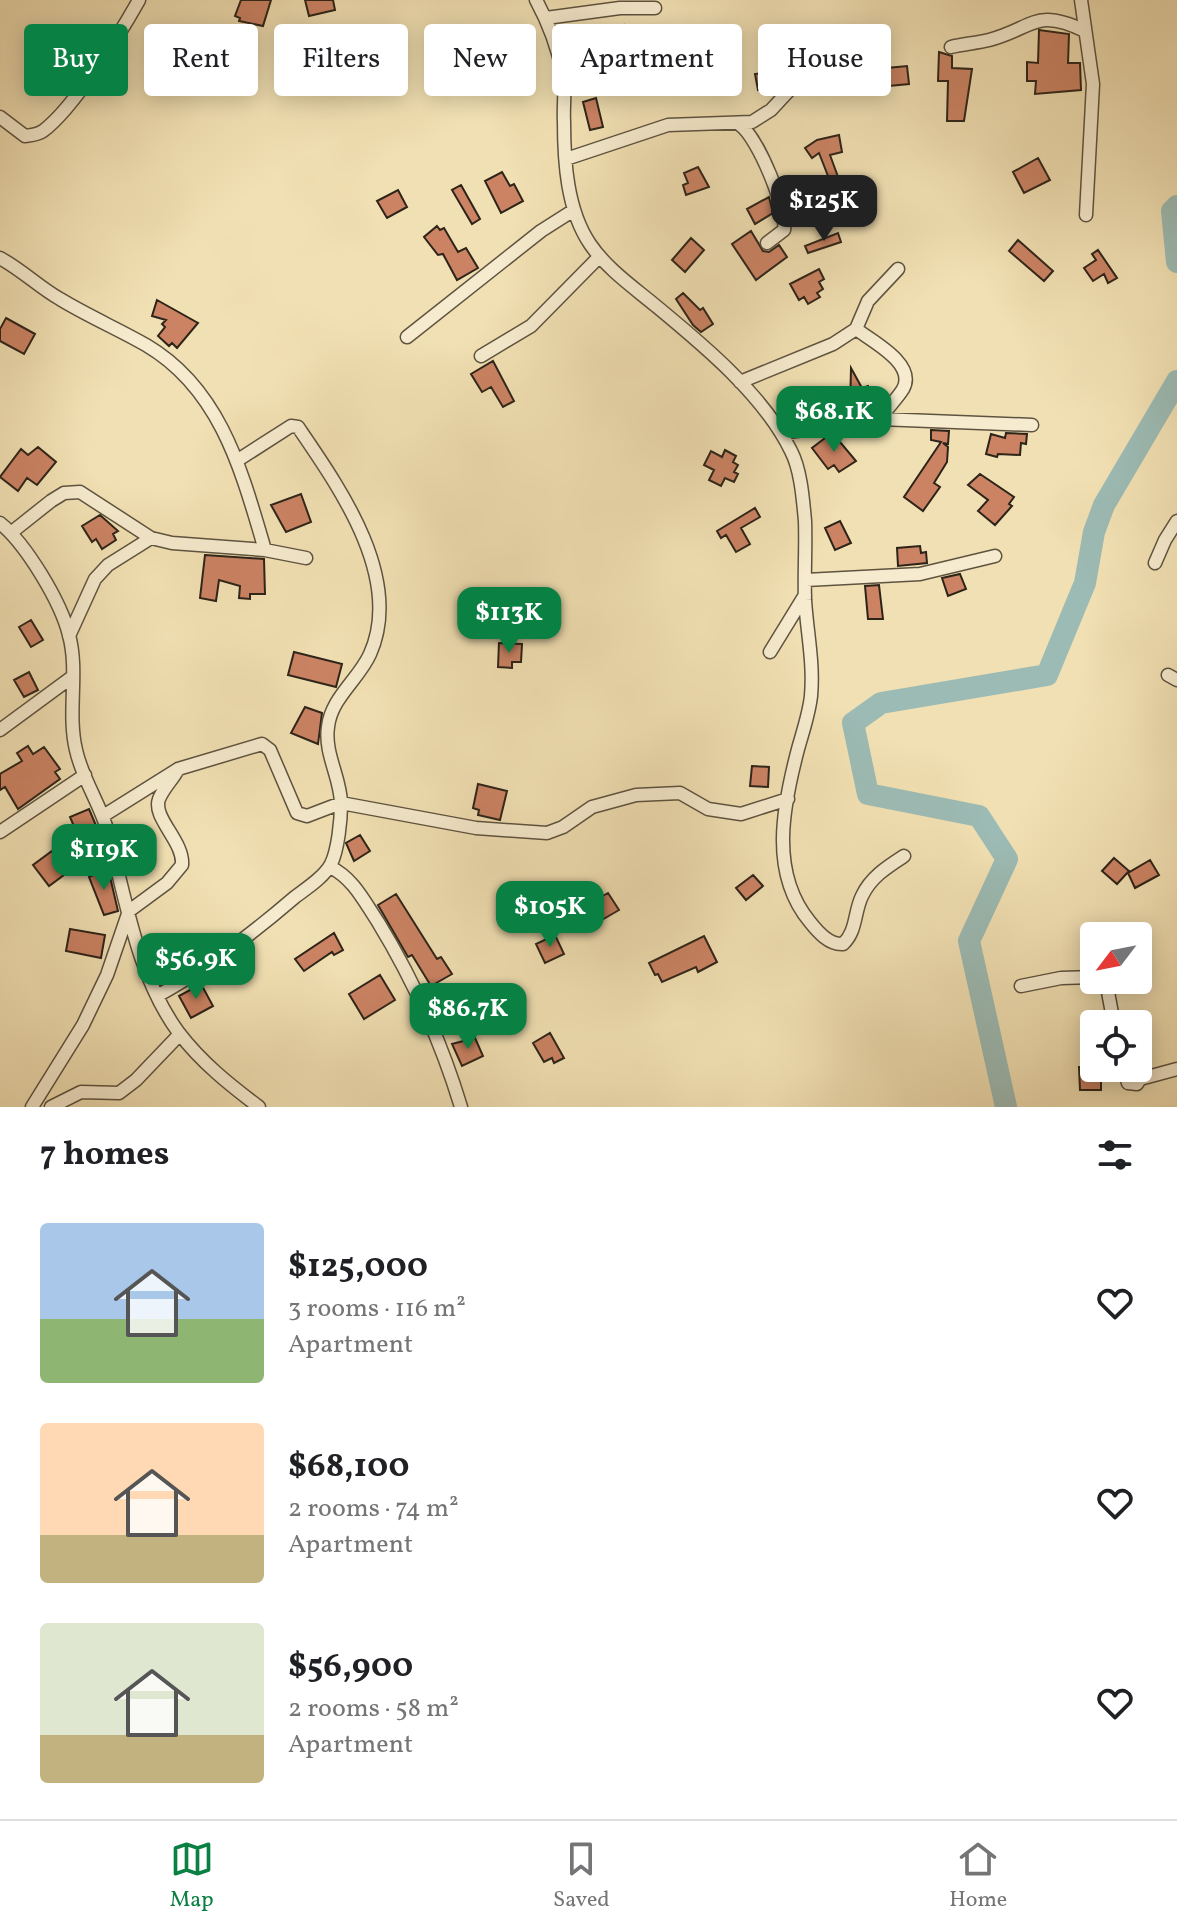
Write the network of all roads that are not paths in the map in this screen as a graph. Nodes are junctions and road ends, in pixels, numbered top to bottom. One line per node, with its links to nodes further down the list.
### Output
1 (139, 0): 9 (street)
2 (536, 0): 5 (street)
3 (1081, 0): 6 (street)
4 (655, 8): 5 (street)
5 (546, 18): 11 (street)
6 (1085, 31): 7 (street); 13 (street)
7 (951, 47)
8 (784, 96): 10 (street)
9 (0, 117)
10 (740, 125): 11 (street); 14 (street)
11 (566, 159): 12 (street)
12 (574, 210): 15 (street); 19 (street)
13 (1086, 215)
14 (767, 243)
15 (599, 257): 20 (street); 21 (street)
16 (0, 258): 25 (street)
17 (898, 269): 18 (street)
18 (856, 329): 21 (street); 22 (street)
19 (407, 337)
20 (481, 356)
21 (740, 382): 24 (street)
22 (880, 419): 23 (street); 24 (street)
23 (1032, 425)
24 (782, 433): 34 (street)
25 (238, 460): 30 (street); 43 (street)
26 (1177, 521): 33 (street)
27 (0, 523): 28 (street)
28 (12, 532): 29 (street); 36 (street)
29 (151, 538): 30 (street); 36 (street)
30 (265, 550): 32 (street)
31 (995, 556): 34 (street)
32 (306, 558)
33 (1155, 563)
34 (806, 580): 35 (street)
35 (805, 595): 37 (street); 42 (street)
36 (69, 636): 38 (street)
37 (770, 652)
38 (72, 677): 39 (street); 41 (street)
39 (0, 730)
40 (178, 769): 43 (street); 44 (street); 48 (street)
41 (85, 775): 44 (street); 45 (street)
42 (788, 799): 43 (street); 46 (street)
43 (341, 803): 47 (street)
44 (103, 816): 48 (street)
45 (0, 832)
46 (904, 856)
47 (330, 867): 51 (street); 58 (street)
48 (129, 911): 51 (street); 55 (street)
49 (1080, 977): 50 (street)
50 (1021, 986)
51 (157, 996): 52 (street)
52 (180, 1034): 56 (street); 57 (street)
53 (1177, 1069): 54 (street)
54 (1152, 1076)
55 (32, 1107)
56 (51, 1107)
57 (259, 1107)
58 (461, 1107)

